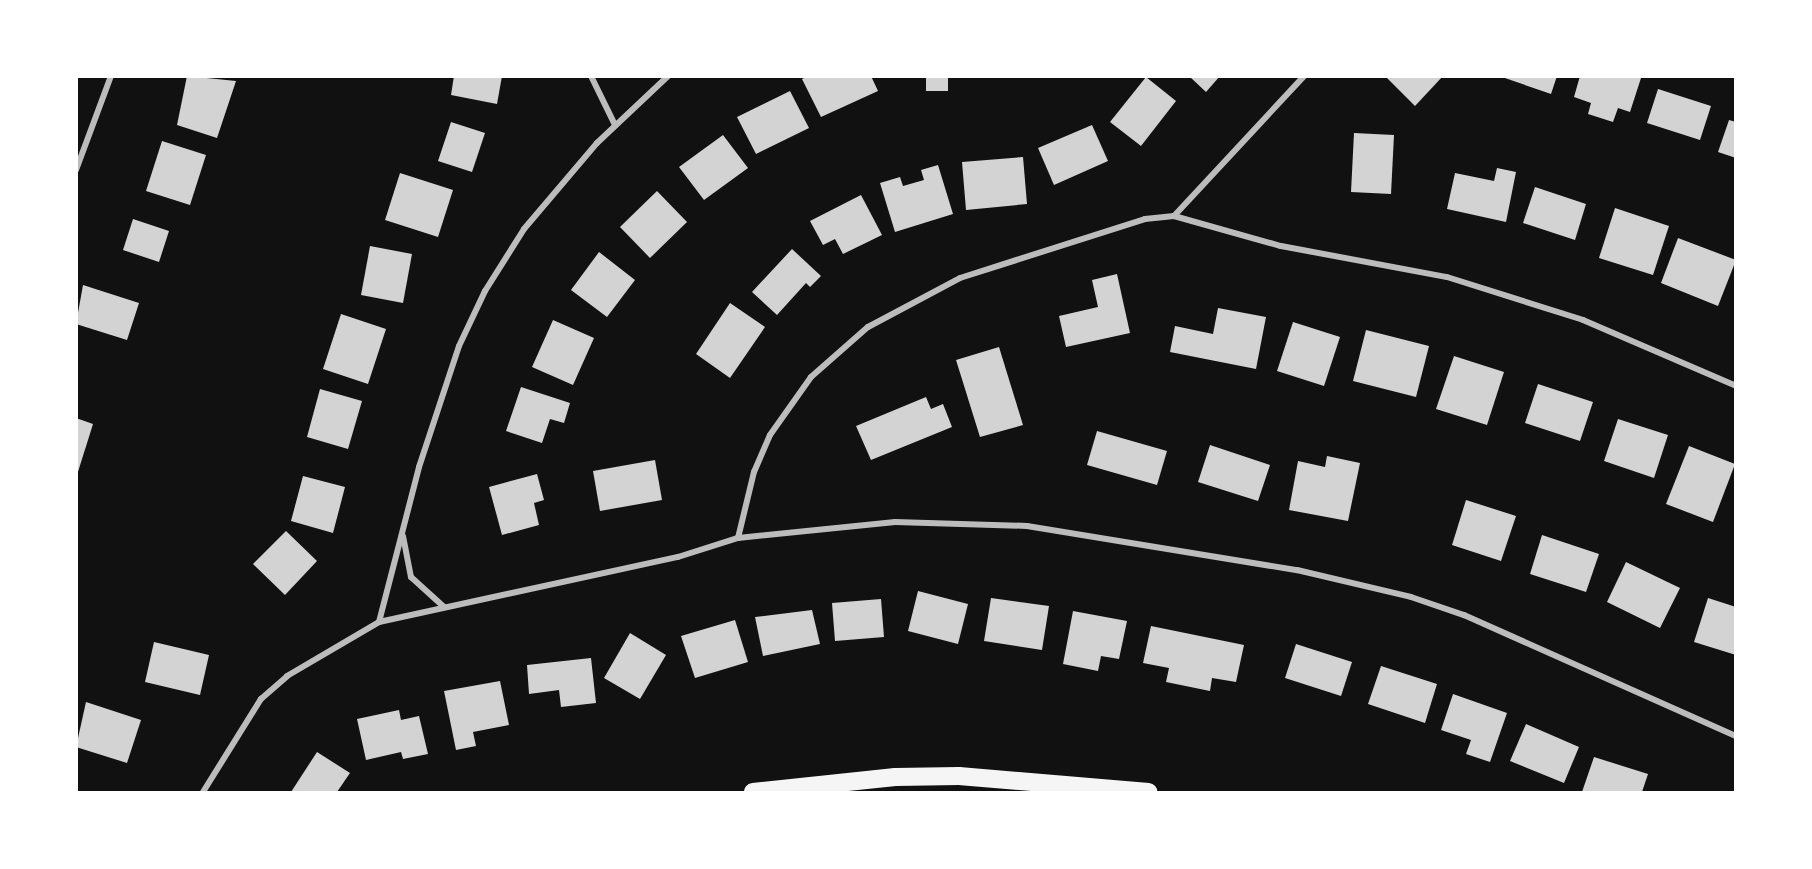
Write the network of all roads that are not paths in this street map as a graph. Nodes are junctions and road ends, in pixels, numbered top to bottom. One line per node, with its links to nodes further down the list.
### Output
1 (111, 76): 6 (street)
2 (591, 76): 5 (street)
3 (668, 76): 5 (street)
4 (1304, 76): 7 (street)
5 (615, 125): 9 (street)
6 (76, 170)
7 (1174, 216): 8 (street); 10 (street)
8 (1736, 386)
9 (402, 532): 11 (street); 12 (street)
10 (738, 538): 11 (street); 13 (street)
11 (444, 608): 12 (street)
12 (379, 622): 14 (street)
13 (1736, 736)
14 (203, 792)
15 (753, 792): 16 (highway)
16 (1148, 792)

